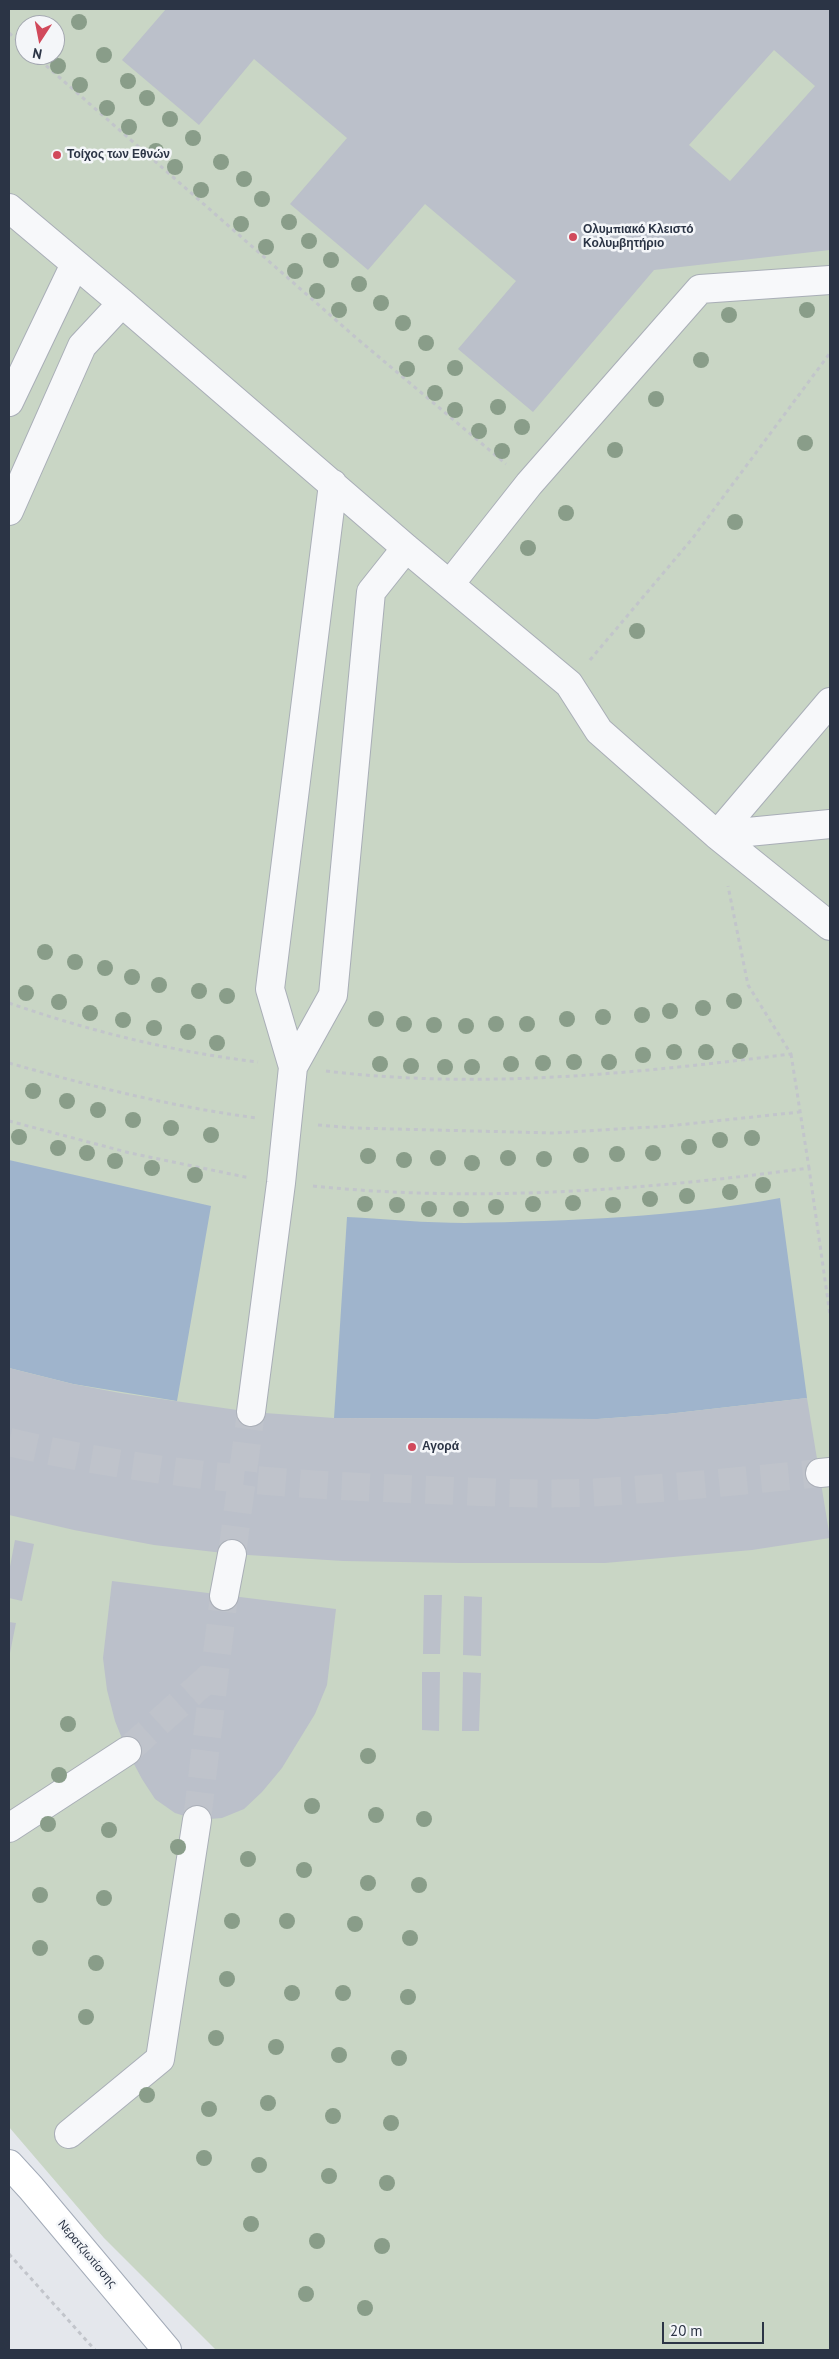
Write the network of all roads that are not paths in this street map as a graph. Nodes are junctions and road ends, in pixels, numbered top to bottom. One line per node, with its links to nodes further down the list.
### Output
1 (9, 208): 2 (street)
2 (75, 264): 4 (street); 5 (street)
3 (830, 280): 9 (street)
4 (122, 303): 6 (street); 7 (street)
5 (9, 402)
6 (334, 484): 8 (street); 14 (street)
7 (9, 511)
8 (406, 548): 9 (street); 14 (street)
9 (450, 584): 12 (street)
10 (830, 702): 12 (street)
11 (830, 824): 12 (street)
12 (717, 835): 13 (street)
13 (830, 926)
14 (293, 1067): 15 (street)
15 (251, 1412)
16 (232, 1554): 17 (street)
17 (224, 1596)
18 (127, 1751): 20 (street)
19 (197, 1820): 21 (street)
20 (9, 1828)
21 (69, 2134)
22 (9, 2164): 23 (main road, Νερατζιωτίσσης)
23 (165, 2349)

